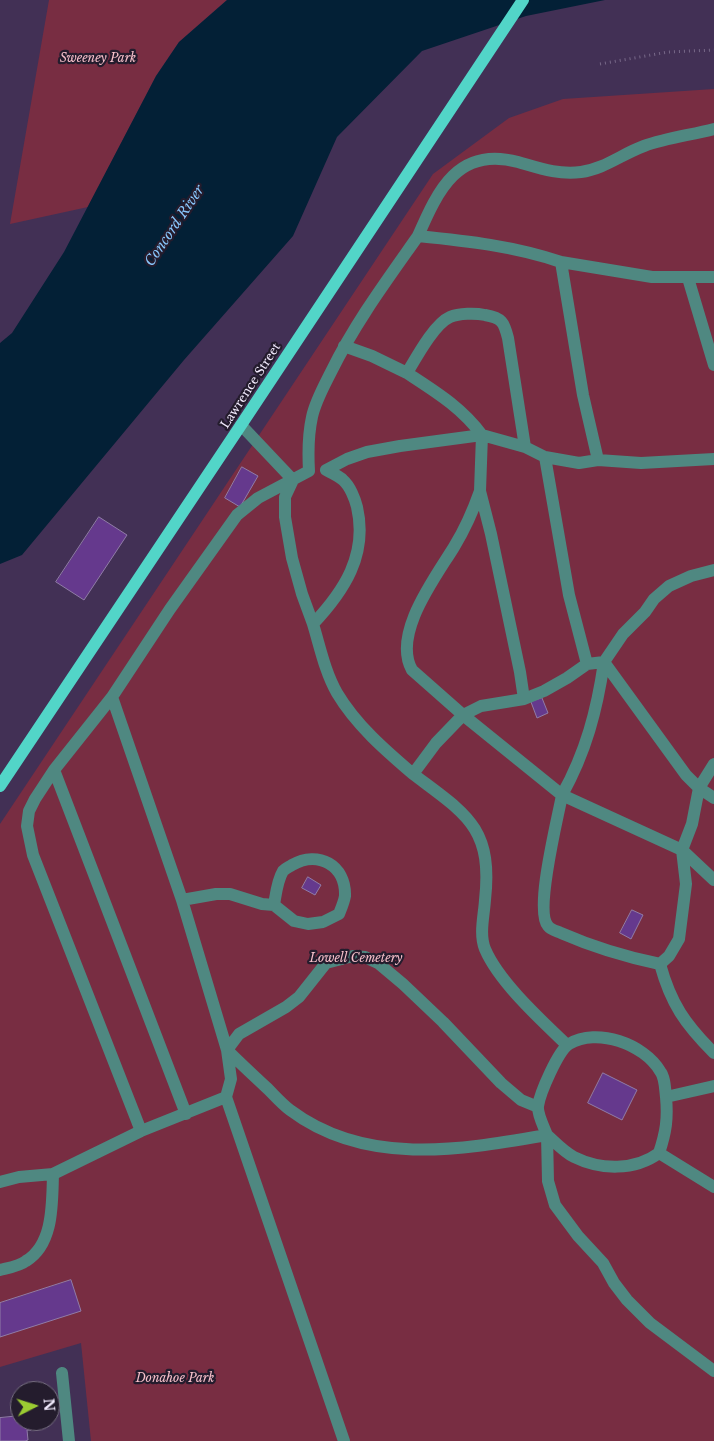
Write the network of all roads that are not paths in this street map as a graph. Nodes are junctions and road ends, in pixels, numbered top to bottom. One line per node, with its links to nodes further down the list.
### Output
1 (523, 0): 10 (main road, Lawrence Street)
2 (714, 129): 3 (street)
3 (418, 236): 4 (street); 7 (street)
4 (561, 262): 6 (street); 15 (street)
5 (714, 277): 6 (street)
6 (688, 278): 8 (street)
7 (344, 346): 9 (street); 17 (street)
8 (714, 365)
9 (407, 373): 11 (street); 12 (street)
10 (241, 426): 18 (street); 30 (main road, Lawrence Street)
11 (482, 435): 12 (street); 16 (street); 19 (street)
12 (525, 448): 13 (street)
13 (545, 457): 15 (street); 23 (street)
14 (714, 459): 15 (street)
15 (598, 460)
16 (326, 470): 17 (street); 21 (street)
17 (309, 471): 18 (street)
18 (293, 480): 21 (street); 24 (street)
19 (480, 491): 25 (street); 26 (street)
20 (714, 570): 22 (street)
21 (313, 624): 29 (street)
22 (604, 662): 23 (street); 31 (street); 32 (street)
23 (587, 664): 25 (street)
24 (112, 697): 28 (street); 36 (street)
25 (524, 699): 26 (street)
26 (463, 714): 29 (street); 32 (street)
27 (714, 764): 31 (street)
28 (54, 770): 46 (street); 47 (street)
29 (414, 774): 39 (street)
30 (0, 786)
31 (699, 788): 33 (street); 34 (street)
32 (562, 795): 34 (street); 38 (street)
33 (714, 798)
34 (682, 850): 35 (street); 38 (street)
35 (714, 880)
36 (182, 900): 37 (street); 40 (street)
37 (274, 904): 37 (street)
38 (660, 964): 41 (street)
39 (567, 1045): 44 (street); 45 (street)
40 (226, 1050): 43 (street); 45 (street); 48 (street)
41 (714, 1053)
42 (714, 1086): 44 (street)
43 (226, 1097): 46 (street); 57 (street)
44 (666, 1097): 49 (street)
45 (538, 1107): 48 (street)
46 (186, 1114): 47 (street)
47 (141, 1131): 50 (street)
48 (547, 1135): 49 (street); 54 (street)
49 (659, 1152): 52 (street)
50 (53, 1174): 51 (street); 53 (street)
51 (0, 1182)
52 (714, 1187)
53 (0, 1270)
54 (714, 1371)
55 (62, 1373): 56 (street)
56 (69, 1441)
57 (344, 1441)

